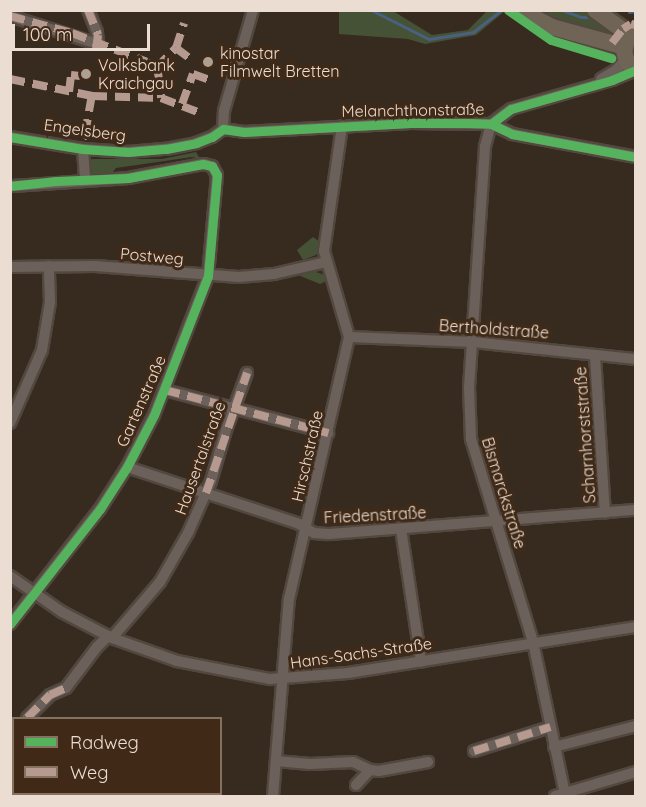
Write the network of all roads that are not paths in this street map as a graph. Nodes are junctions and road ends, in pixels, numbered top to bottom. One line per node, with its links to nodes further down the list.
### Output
1 (87, 10): 5 (street)
2 (254, 10): 9 (street)
3 (520, 10): 6 (main road)
4 (595, 10): 6 (main road)
5 (10, 16)
6 (631, 52): 7 (street)
7 (491, 124): 8 (street, Melanchthonstraße); 12 (street, Melanchthonstraße); 20 (street, Bismarckstraße)
8 (342, 126): 9 (street, Melanchthonstraße); 15 (street, Hirschstraße)
9 (223, 129): 11 (street, Engelsberg)
10 (10, 137): 11 (street, Engelsberg)
11 (83, 149): 13 (street)
12 (636, 157)
13 (85, 180): 14 (street); 18 (street, Gartenstraße)
14 (14, 186)
15 (326, 262): 18 (street, Postweg); 19 (street, Hirschstraße)
16 (49, 266): 17 (street, Postweg); 18 (street, Postweg); 26 (street)
17 (10, 267)
18 (208, 276): 24 (street, Gartenstraße)
19 (349, 338): 20 (street, Bertholdstraße); 27 (street, Hirschstraße)
20 (473, 342): 21 (street, Bertholdstraße); 32 (street, Bismarckstraße)
21 (596, 356): 22 (street, Bertholdstraße); 31 (street, Scharnhorststraße)
22 (636, 359)
23 (247, 373): 25 (street, Hausertalstraße)
24 (165, 390): 25 (street); 28 (street, Gartenstraße)
25 (233, 408): 27 (street); 29 (street, Hausertalstraße)
26 (10, 423)
27 (328, 433): 33 (street, Hirschstraße)
28 (127, 467): 29 (street, Friedenstraße); 36 (street, Gartenstraße)
29 (206, 493): 33 (street, Friedenstraße); 39 (street, Hausertalstraße)
30 (636, 510): 31 (street, Friedenstraße)
31 (606, 513): 32 (street, Friedenstraße)
32 (496, 522): 34 (street, Friedenstraße); 40 (street, Bismarckstraße)
33 (305, 528): 34 (street, Friedenstraße); 42 (street, Hirschstraße)
34 (400, 529): 41 (street)
35 (10, 576): 36 (street, Hans-Sachs-Straße)
36 (34, 593): 37 (street, Gartenstraße); 39 (street, Hans-Sachs-Straße)
37 (10, 624)
38 (636, 627): 40 (street, Hans-Sachs-Straße)
39 (110, 637): 42 (street, Hans-Sachs-Straße); 43 (street, Hausertalstraße)
40 (534, 642): 41 (street, Hans-Sachs-Straße); 45 (street, Bismarckstraße)
41 (422, 661): 42 (street, Hans-Sachs-Straße)
42 (284, 680): 48 (street, Hirschstraße)
43 (28, 717)
44 (636, 726): 46 (street)
45 (550, 727): 46 (street, Bismarckstraße); 47 (street)
46 (554, 747): 53 (street, Bismarckstraße)
47 (474, 751)
48 (276, 760): 50 (street); 54 (street, Hirschstraße)
49 (428, 762): 50 (street)
50 (370, 770): 52 (street)
51 (636, 771): 53 (street)
52 (356, 785)
53 (560, 795)
54 (273, 796)

